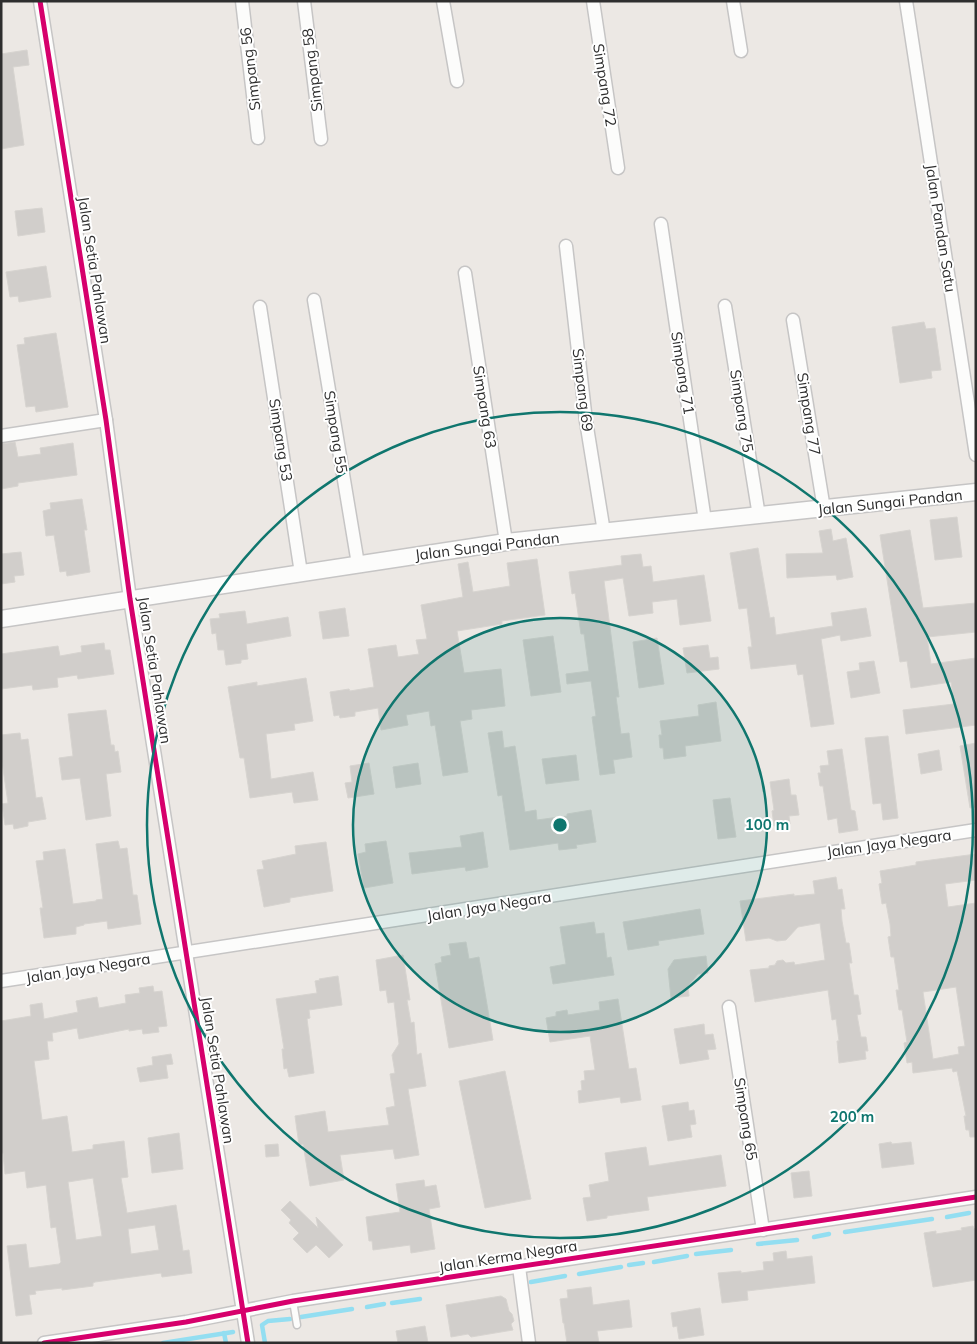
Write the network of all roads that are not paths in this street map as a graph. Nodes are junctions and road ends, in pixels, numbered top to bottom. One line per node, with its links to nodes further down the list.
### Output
1 (40, 1): 20 (street, Jalan Setia Pahlawan)
2 (242, 1): 10 (street, Simpang 56)
3 (304, 1): 11 (street, Simpang 58)
4 (443, 1): 9 (street)
5 (593, 1): 12 (street, Simpang 72)
6 (733, 1): 8 (street)
7 (906, 1): 22 (street, Jalan Pandan Satu)
8 (741, 51)
9 (456, 81)
10 (258, 138)
11 (320, 139)
12 (618, 168)
13 (661, 224): 26 (street, Simpang 71)
14 (566, 246): 27 (street, Simpang 69)
15 (465, 273): 28 (street, Simpang 63)
16 (314, 300): 29 (street, Simpang 55)
17 (725, 306): 25 (street, Simpang 75)
18 (260, 307): 30 (street, Simpang 53)
19 (793, 320): 24 (street, Simpang 77)
20 (106, 420): 21 (street); 31 (street, Jalan Setia Pahlawan)
21 (1, 436)
22 (976, 456)
23 (976, 492): 24 (street, Jalan Sungai Pandan)
24 (824, 509): 25 (street, Jalan Sungai Pandan)
25 (759, 516): 26 (street, Jalan Sungai Pandan)
26 (705, 521): 27 (street, Jalan Sungai Pandan)
27 (604, 532): 28 (street, Jalan Sungai Pandan)
28 (506, 542): 29 (street, Jalan Sungai Pandan)
29 (358, 564): 30 (street, Jalan Sungai Pandan)
30 (301, 573): 31 (street, Jalan Sungai Pandan)
31 (130, 599): 32 (street, Jalan Sungai Pandan); 34 (street, Jalan Setia Pahlawan)
32 (1, 619)
33 (976, 830): 34 (street, Jalan Jaya Negara)
34 (187, 952): 35 (street, Jalan Jaya Negara); 41 (street, Jalan Setia Pahlawan)
35 (1, 981)
36 (729, 1007): 38 (street, Simpang 65)
37 (976, 1197): 38 (street, Jalan Kerma Negara)
38 (764, 1230): 39 (street, Jalan Kerma Negara)
39 (519, 1267): 40 (street, Jalan Kerma Negara); 45 (street)
40 (293, 1301): 41 (street, Jalan Kerma Negara); 42 (lane)
41 (244, 1312): 43 (street, Jalan Kerma Negara); 44 (street, Jalan Setia Pahlawan)
42 (297, 1326)
43 (44, 1343)
44 (248, 1343)
45 (529, 1343)

